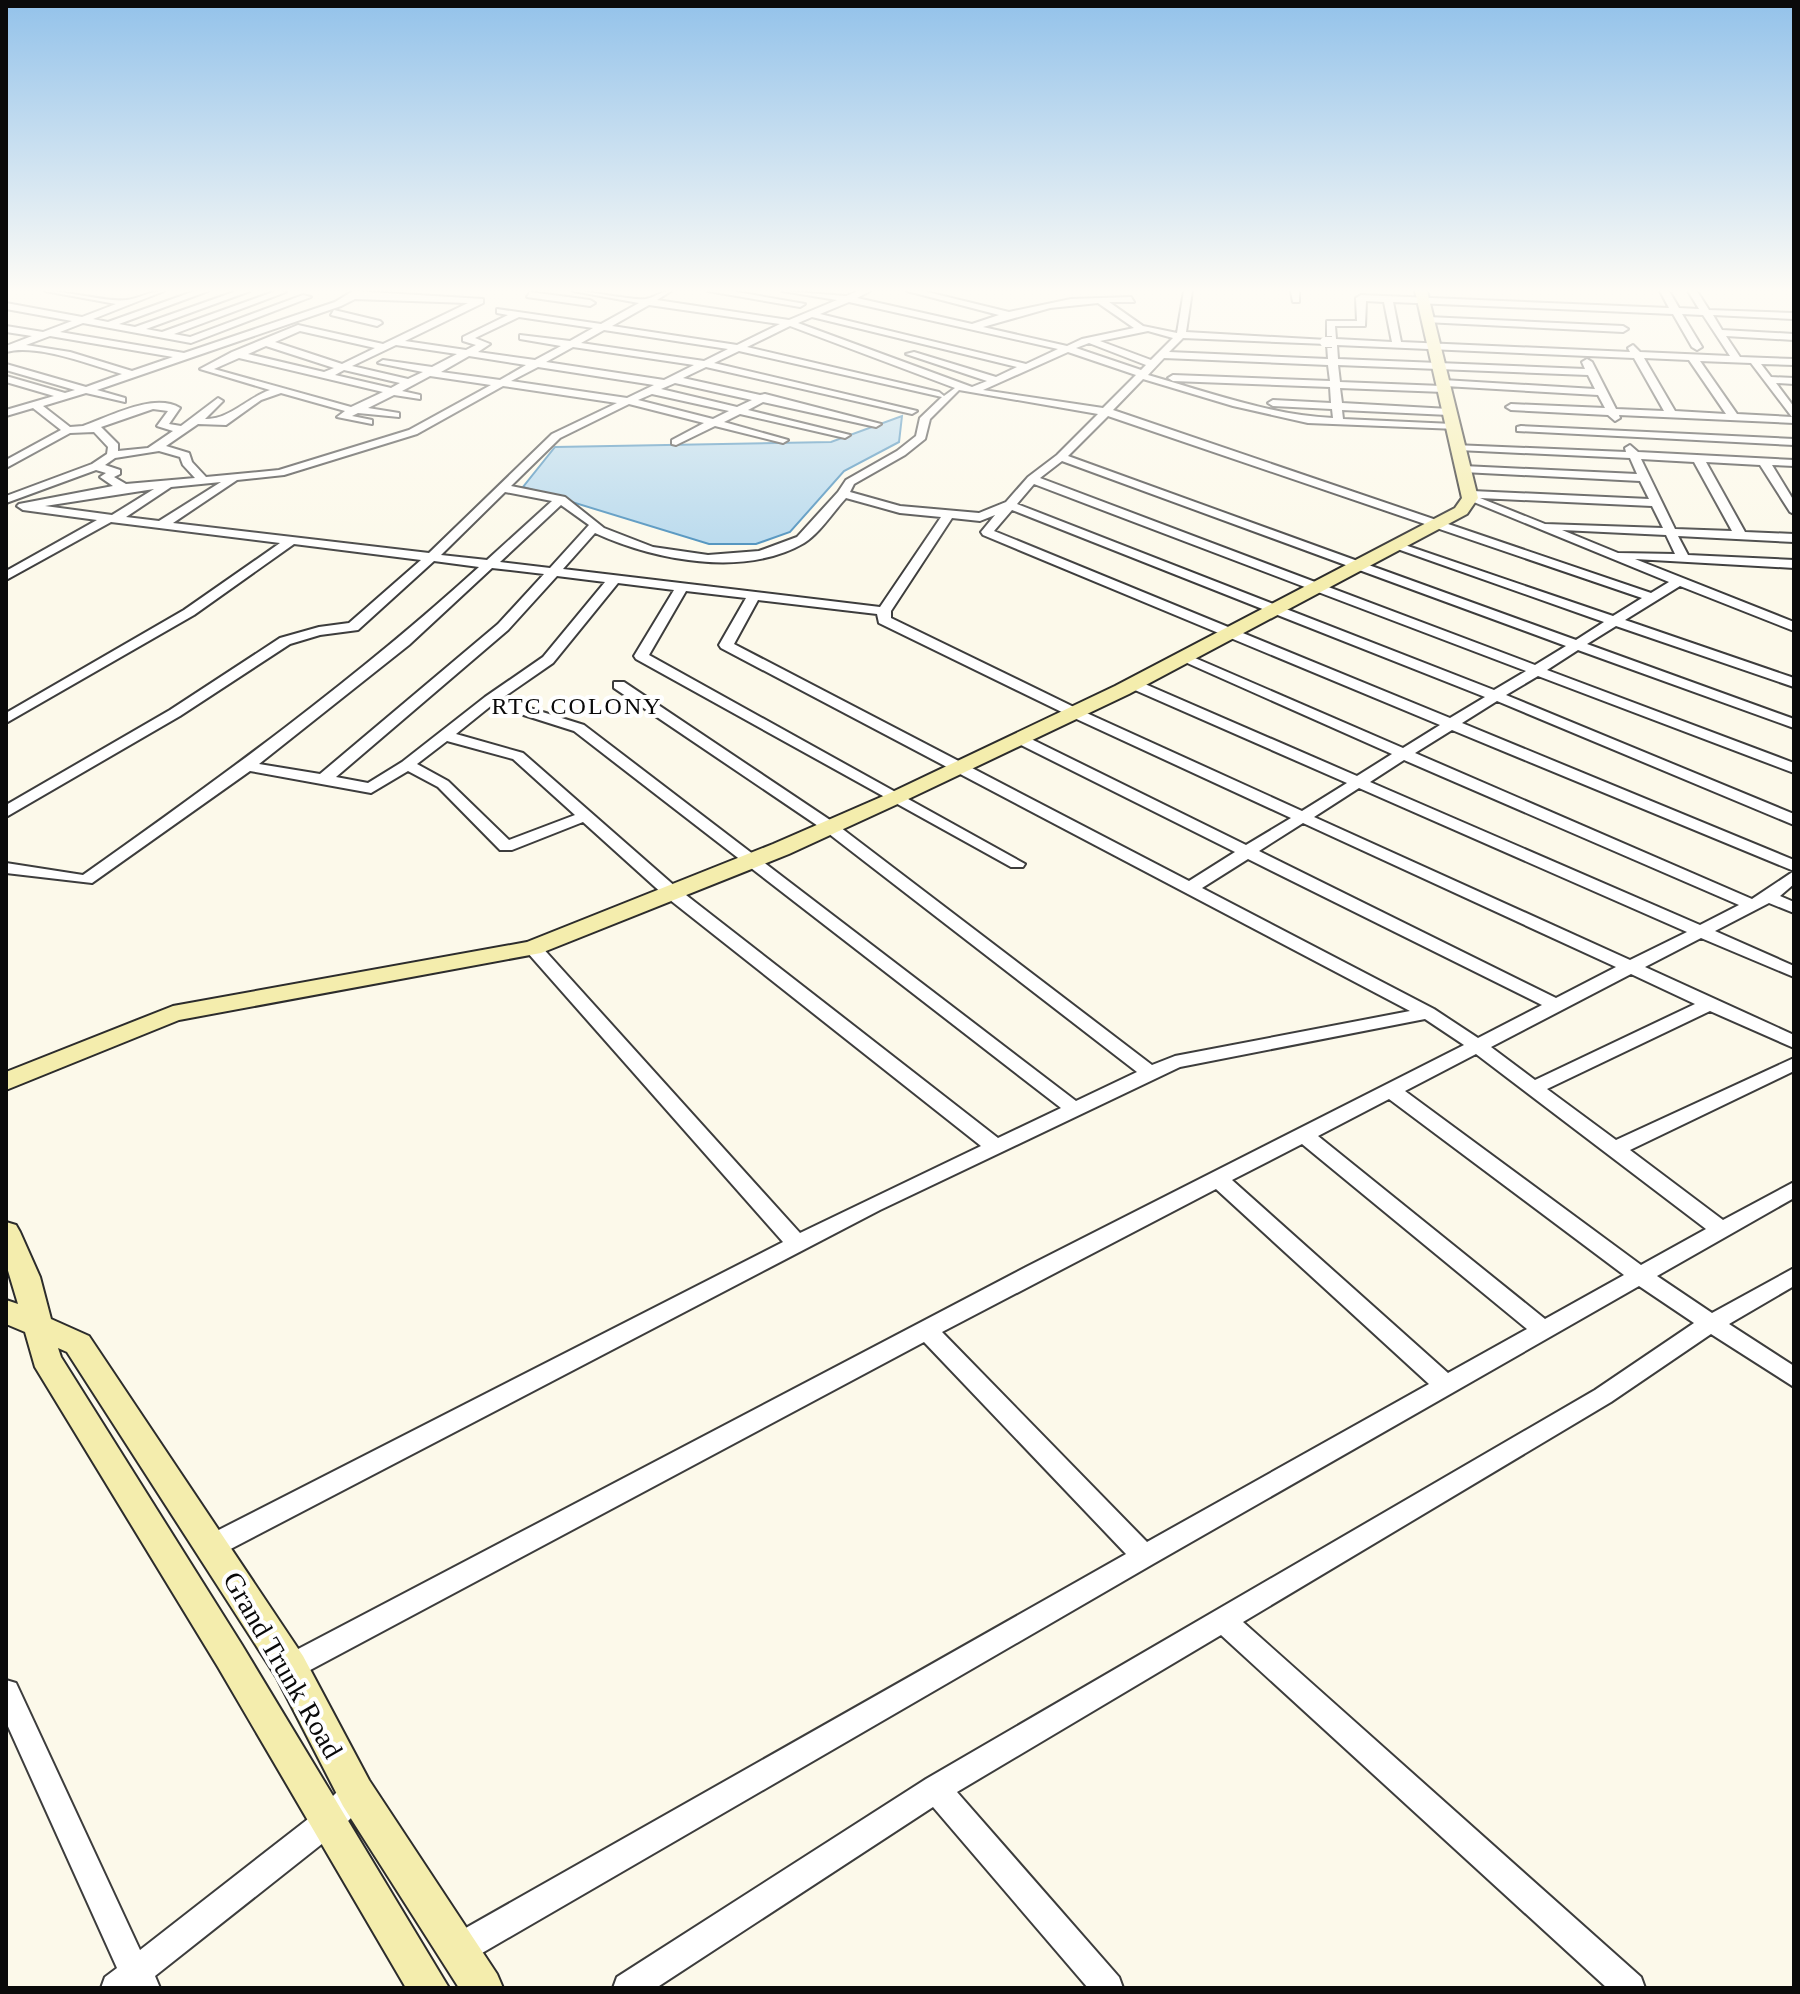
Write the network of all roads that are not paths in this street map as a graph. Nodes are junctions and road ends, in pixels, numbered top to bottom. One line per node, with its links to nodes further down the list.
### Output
1 (25, 384): 39 (street)
2 (65, 384): 34 (street)
3 (103, 384): 34 (street)
4 (264, 384): 35 (street)
5 (303, 384): 35 (street)
6 (361, 384): 37 (street)
7 (407, 384): 37 (street)
8 (420, 384): 29 (street)
9 (500, 384): 86 (street)
10 (517, 384): 46 (street)
11 (601, 384): 36 (street)
12 (662, 384): 36 (street)
13 (685, 384): 42 (street)
14 (785, 384): 30 (street)
15 (889, 384): 40 (street)
16 (956, 384): 33 (street)
17 (985, 384): 33 (street)
18 (1133, 384): 53 (street)
19 (1259, 384): 59 (street)
20 (1334, 384): 59 (street)
21 (1436, 384): 31 (street)
22 (1436, 384): 31 (street)
23 (1436, 384): 31 (street)
24 (1454, 384): 31 (street)
25 (1598, 384): 38 (street)
26 (1654, 384): 56 (street)
27 (1714, 384): 57 (street)
28 (1772, 384): 43 (street)
29 (424, 385)
30 (789, 385): 42 (street); 52 (street)
31 (1443, 385): 32 (street); 59 (street); 74 (street)
32 (1502, 386): 38 (street); 49 (street)
33 (966, 388): 53 (street); 92 (street)
34 (86, 390): 39 (street); 44 (street)
35 (288, 390): 50 (street); 60 (street)
36 (647, 391): 46 (street); 51 (street)
37 (391, 392): 41 (street); 47 (street)
38 (1602, 392): 54 (street)
39 (65, 395): 48 (street)
40 (939, 395)
41 (416, 397)
42 (761, 398): 51 (street); 63 (street)
43 (1788, 399): 58 (street)
44 (121, 400)
45 (218, 401): 60 (street)
46 (628, 401): 62 (street); 91 (street)
47 (368, 402): 50 (street); 50 (street)
48 (34, 404): 55 (street); 66 (street)
49 (1511, 407): 54 (street); 65 (street)
50 (353, 409): 61 (street)
51 (737, 411): 62 (street); 69 (street)
52 (912, 411)
53 (1107, 412): 78 (street); 103 (street)
54 (1612, 412): 56 (street); 68 (street)
55 (6, 413)
56 (1672, 415): 57 (street)
57 (1734, 417): 58 (street)
58 (1794, 417)
59 (1338, 420)
60 (196, 421): 67 (street)
61 (368, 422)
62 (711, 424): 70 (street); 71 (street)
63 (876, 424)
64 (83, 429): 66 (street); 67 (street); 76 (street)
65 (1521, 429): 68 (street); 75 (street)
66 (68, 430): 82 (street)
67 (183, 430): 73 (street)
68 (1623, 434): 72 (street); 77 (street)
69 (845, 435)
70 (783, 440)
71 (676, 442)
72 (1794, 442)
73 (157, 447): 76 (street); 88 (street)
74 (1458, 447): 75 (street); 84 (street)
75 (1530, 450): 77 (street)
76 (112, 455): 83 (street)
77 (1633, 455): 79 (street); 85 (street)
78 (1061, 457): 87 (street); 117 (street)
79 (1698, 458): 80 (street); 108 (street)
80 (1764, 462): 81 (street); 100 (street)
81 (1794, 463)
82 (6, 465)
83 (96, 466): 90 (street); 95 (street)
84 (1463, 469): 85 (street); 93 (street)
85 (1644, 478): 96 (street)
86 (234, 479): 88 (street); 104 (street)
87 (1032, 479): 97 (street); 123 (street)
88 (203, 480): 89 (street)
89 (170, 483): 90 (street); 102 (street)
90 (124, 488): 98 (street)
91 (503, 488): 94 (street); 113 (street)
92 (843, 494): 101 (street); 105 (street)
93 (1469, 496): 96 (street); 103 (street); 106 (street)
94 (561, 499): 105 (street); 115 (street)
95 (6, 500)
96 (1657, 503): 107 (street)
97 (1008, 505): 101 (street); 126 (street); 130 (street)
98 (23, 506): 99 (street); 102 (street)
99 (6, 508)
100 (1794, 510)
101 (949, 514): 127 (street)
102 (111, 519): 104 (street); 119 (street)
103 (1437, 524): 111 (street); 125 (street)
104 (161, 525): 110 (street)
105 (596, 525): 118 (street)
106 (1535, 525): 107 (street); 112 (street)
107 (1670, 532): 108 (street); 114 (street)
108 (1741, 536): 109 (street)
109 (1794, 538)
110 (293, 539): 113 (street); 140 (street)
111 (1395, 546): 117 (street); 128 (street)
112 (1605, 554): 114 (street); 121 (street)
113 (433, 556): 115 (street); 153 (street)
114 (1683, 558): 116 (street)
115 (492, 562): 118 (street); 147 (street)
116 (1794, 564)
117 (1356, 566): 123 (street); 131 (street)
118 (556, 571): 120 (street); 150 (street)
119 (6, 576)
120 (615, 578): 122 (street); 138 (street)
121 (1677, 582): 125 (street); 129 (street)
122 (683, 586): 124 (street); 152 (street)
123 (1318, 586): 126 (street); 133 (street)
124 (754, 595): 127 (street); 149 (street)
125 (1653, 598): 128 (street)
126 (1275, 609): 130 (street); 137 (street)
127 (884, 611): 139 (street)
128 (1615, 622): 131 (street); 134 (street)
129 (1794, 627)
130 (1228, 634): 132 (street); 142 (street)
131 (1577, 646): 133 (street); 141 (street)
132 (1183, 658): 135 (street); 145 (street)
133 (1537, 670): 137 (street); 148 (street)
134 (1794, 683)
135 (1133, 684): 139 (street); 151 (street)
136 (619, 685): 157 (street)
137 (1496, 696): 142 (street); 156 (street)
138 (490, 700): 143 (street); 159 (street)
139 (1075, 713): 144 (street); 155 (street)
140 (6, 719)
141 (1794, 724)
142 (1450, 725): 145 (street); 161 (street)
143 (444, 735): 146 (street); 154 (street)
144 (1020, 739): 149 (street); 158 (street)
145 (1404, 754): 151 (street); 166 (street)
146 (407, 765): 150 (street); 154 (street)
147 (247, 766): 150 (street); 162 (street)
148 (1794, 768)
149 (958, 769): 152 (street); 164 (street)
150 (323, 780)
151 (1358, 783): 155 (street); 168 (street)
152 (895, 798): 157 (street); 160 (street)
153 (6, 812)
154 (586, 816): 165 (street)
155 (1302, 818): 158 (street); 170 (street)
156 (1794, 820)
157 (830, 827): 159 (street); 178 (street)
158 (1247, 852): 164 (street); 173 (street)
159 (752, 860): 165 (street); 182 (street)
160 (1017, 864)
161 (1794, 866)
162 (6, 868)
163 (1794, 876): 166 (street)
164 (1188, 889): 174 (street)
165 (671, 892): 169 (street); 184 (street)
166 (1760, 901): 167 (street); 168 (street)
167 (1794, 908)
168 (1699, 932): 170 (street); 171 (street)
169 (533, 948): 179 (street); 190 (street)
170 (1628, 968): 172 (street); 173 (street)
171 (1794, 972)
172 (1709, 1004): 175 (street); 180 (street)
173 (1555, 1005): 176 (street)
174 (1428, 1013): 176 (street); 178 (street)
175 (1794, 1042)
176 (1476, 1045): 180 (street); 181 (street)
177 (1794, 1064): 185 (street)
178 (1150, 1073): 182 (street)
179 (6, 1082)
180 (1533, 1088): 185 (street)
181 (1390, 1090): 183 (street); 191 (street)
182 (1073, 1108): 184 (street)
183 (1304, 1135): 186 (street); 196 (street)
184 (995, 1146): 190 (street)
185 (1615, 1149): 188 (street)
186 (1218, 1179): 195 (street); 199 (street)
187 (1794, 1189): 188 (street)
188 (1722, 1230): 191 (street)
189 (6, 1232): 197 (street)
190 (797, 1244): 200 (street)
191 (1640, 1276): 194 (street); 196 (street)
192 (1794, 1276): 194 (street)
193 (6, 1311): 197 (street)
194 (1710, 1324): 198 (street); 202 (street)
195 (926, 1330): 201 (street); 203 (street)
196 (1544, 1331): 199 (street)
197 (43, 1343): 200 (street, Grand Trunk Road); 207 (street)
198 (1794, 1378)
199 (1447, 1386): 201 (street)
200 (212, 1546): 203 (street, Grand Trunk Road)
201 (1144, 1556): 208 (street)
202 (1223, 1620): 205 (street); 214 (street)
203 (290, 1667): 206 (street, Grand Trunk Road)
204 (6, 1692): 209 (street)
205 (936, 1789): 212 (street); 213 (street)
206 (356, 1793): 207 (street); 208 (street, Grand Trunk Road)
207 (327, 1822): 209 (street); 210 (street)
208 (459, 1949): 211 (street, Grand Trunk Road)
209 (132, 1983)
210 (429, 1988)
211 (483, 1988)
212 (628, 1988)
213 (1108, 1988)
214 (1630, 1988)

